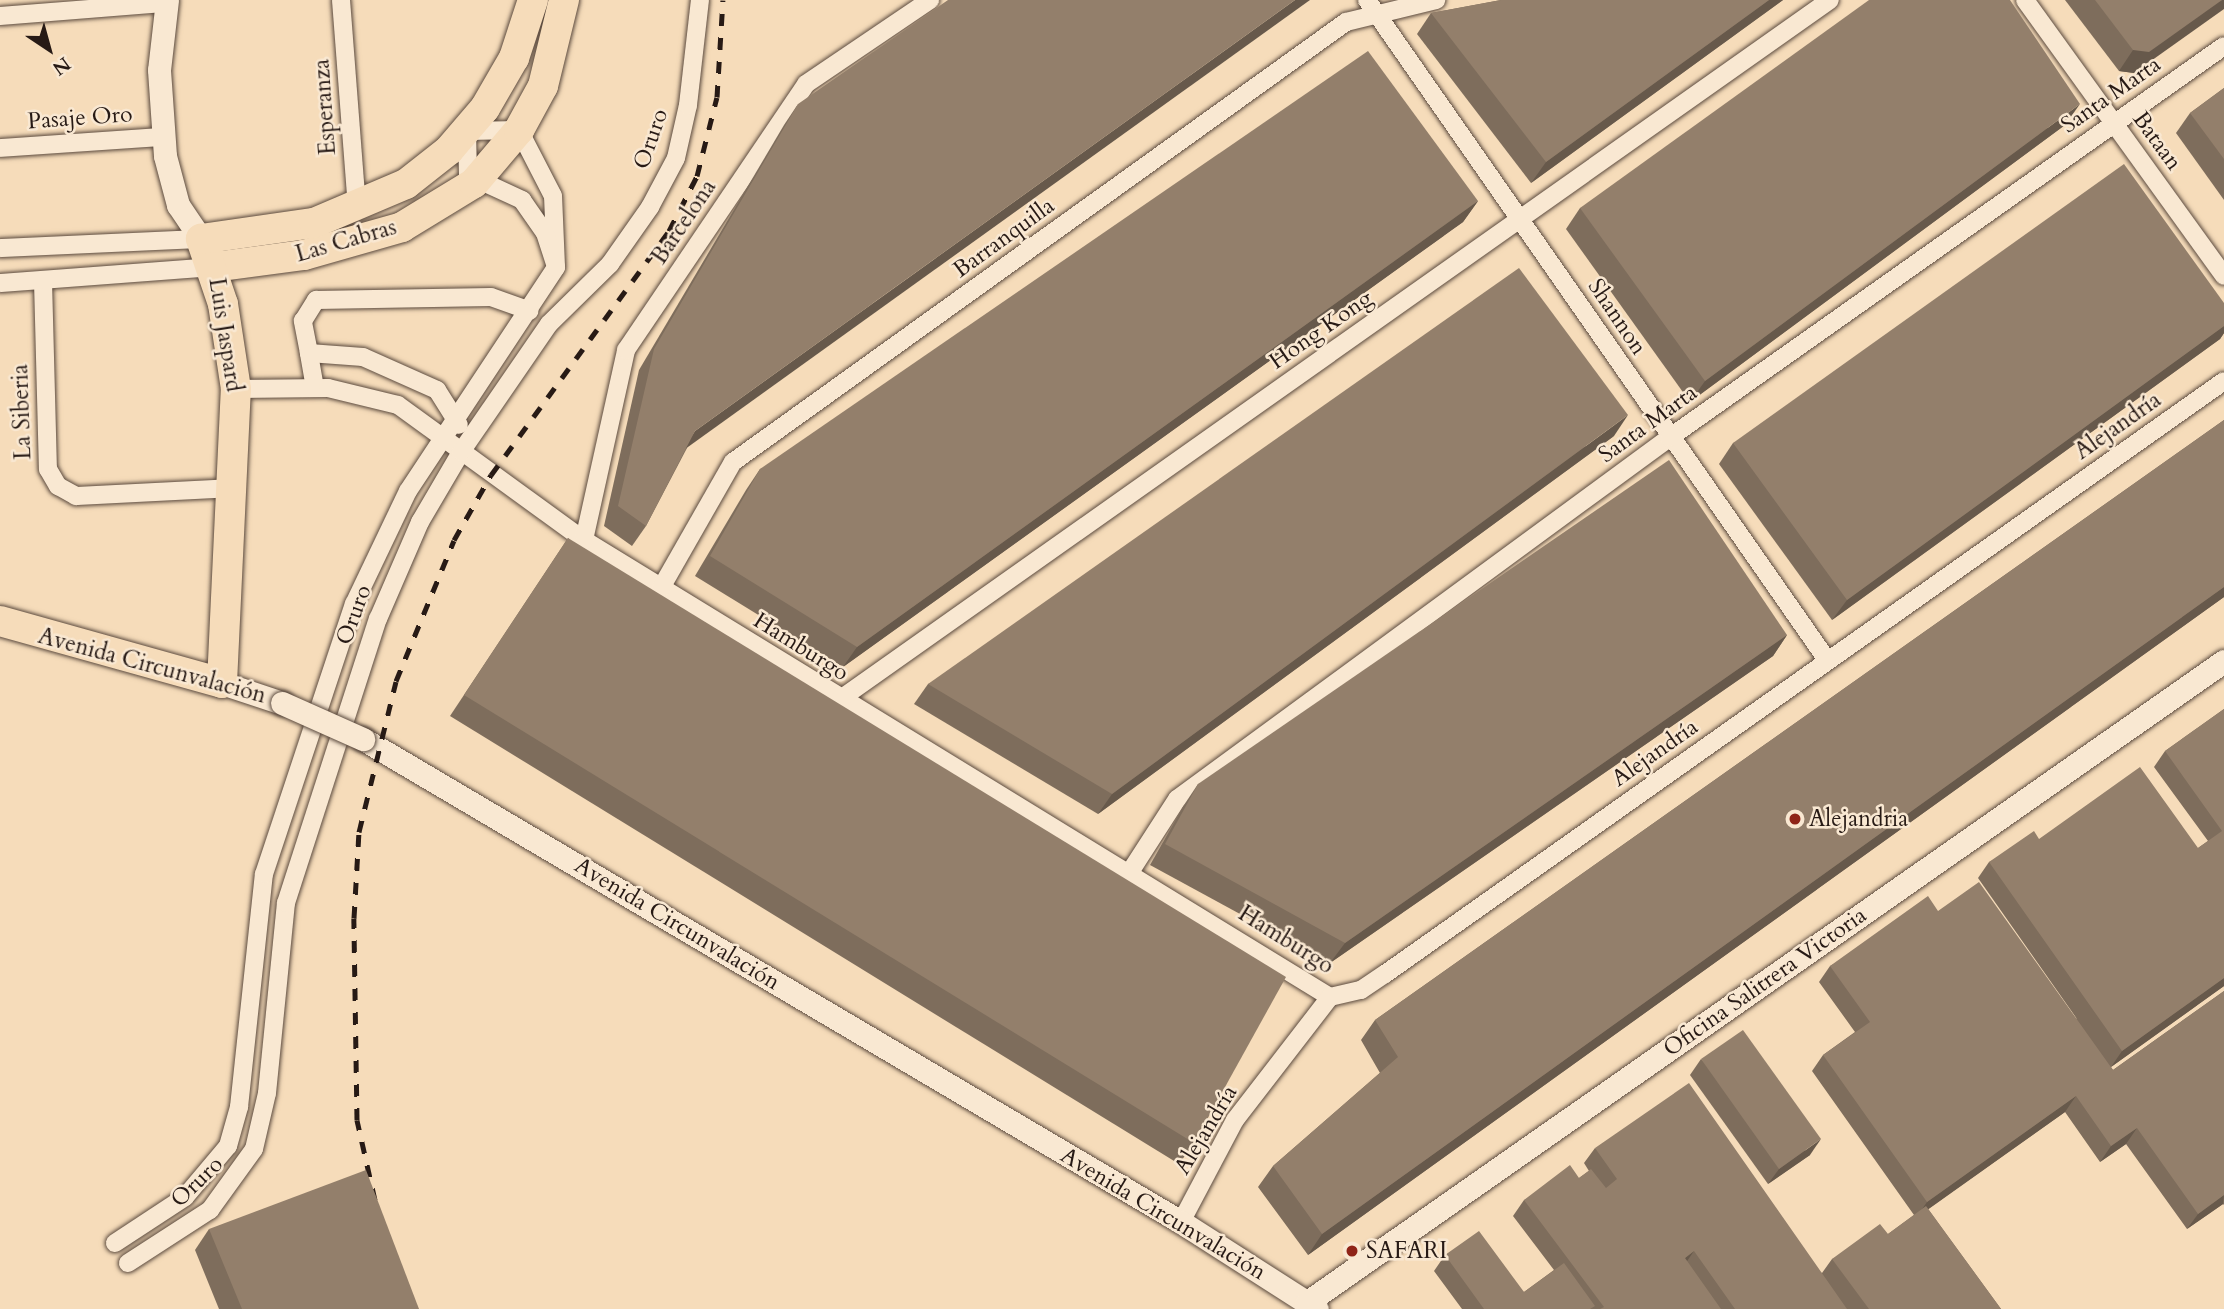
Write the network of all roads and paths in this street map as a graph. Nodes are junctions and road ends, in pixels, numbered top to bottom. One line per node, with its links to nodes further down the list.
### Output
1 (341, 0): 19 (street, Esperanza)
2 (533, 0): 15 (main road, Las Cabras)
3 (564, 0): 14 (main road, Las Cabras)
4 (700, 0): 36 (street, Oruro)
5 (930, 0): 38 (street, Barcelona)
6 (1436, 0): 10 (street, Barranquilla)
7 (1830, 0): 20 (street, Hong Kong)
8 (2025, 0): 13 (street, Bataan)
9 (166, 2): 11 (street); 16 (street, Luis Jaspard)
10 (1370, 6): 20 (street, Shannon); 39 (street, Barranquilla)
11 (0, 16)
12 (2224, 46): 13 (street, Santa Marta)
13 (2114, 123): 25 (street, Bataan); 35 (street, Santa Marta)
14 (519, 130): 15 (street); 18 (main road, Las Cabras); 24 (street)
15 (467, 131): 18 (street); 19 (main road, Las Cabras)
16 (163, 137): 17 (street, Pasaje Oro); 21 (street, Luis Jaspard)
17 (0, 148)
18 (474, 183): 23 (main road, Las Cabras); 24 (street)
19 (357, 210): 21 (main road, Las Cabras)
20 (1522, 220): 35 (street, Shannon); 44 (street, Hong Kong)
21 (201, 239): 22 (street, Las Cabras); 23 (main road, Luis Jaspard)
22 (0, 248)
23 (214, 267): 26 (street, Las Cabras); 32 (main road, Luis Jaspard)
24 (556, 267): 28 (street, Oruro)
25 (2224, 276)
26 (43, 282): 27 (street, Las Cabras); 37 (street, La Siberia)
27 (0, 283)
28 (530, 311): 29 (street); 33 (street, Oruro)
29 (309, 353): 31 (street); 33 (street)
30 (2224, 381): 41 (street, Alejandría)
31 (315, 388): 32 (street, Hamburgo); 34 (street, Hamburgo)
32 (236, 389): 37 (main road, Luis Jaspard)
33 (458, 415): 34 (street, Oruro); 36 (street)
34 (443, 435): 36 (street, Hamburgo); 48 (street, Oruro)
35 (1669, 438): 41 (street, Shannon); 45 (street, Santa Marta)
36 (461, 452): 38 (street, Hamburgo); 49 (street, Oruro)
37 (235, 488): 43 (main road, Luis Jaspard)
38 (584, 540): 39 (street, Hamburgo)
39 (661, 588): 44 (street, Hamburgo)
40 (0, 621): 43 (main road, Avenida Circunvalación)
41 (1827, 660): 46 (street, Alejandría)
42 (2224, 661): 50 (street, Oficina Salitrera Victoria)
43 (222, 682): 47 (street, Avenida Circunvalación, bridge)
44 (839, 700): 45 (street, Hamburgo)
45 (1130, 872): 46 (street, Hamburgo)
46 (1330, 998): 47 (street, Alejandría)
47 (1181, 1222): 50 (street, Avenida Circunvalación)
48 (114, 1243)
49 (128, 1263)
50 (1311, 1306)

